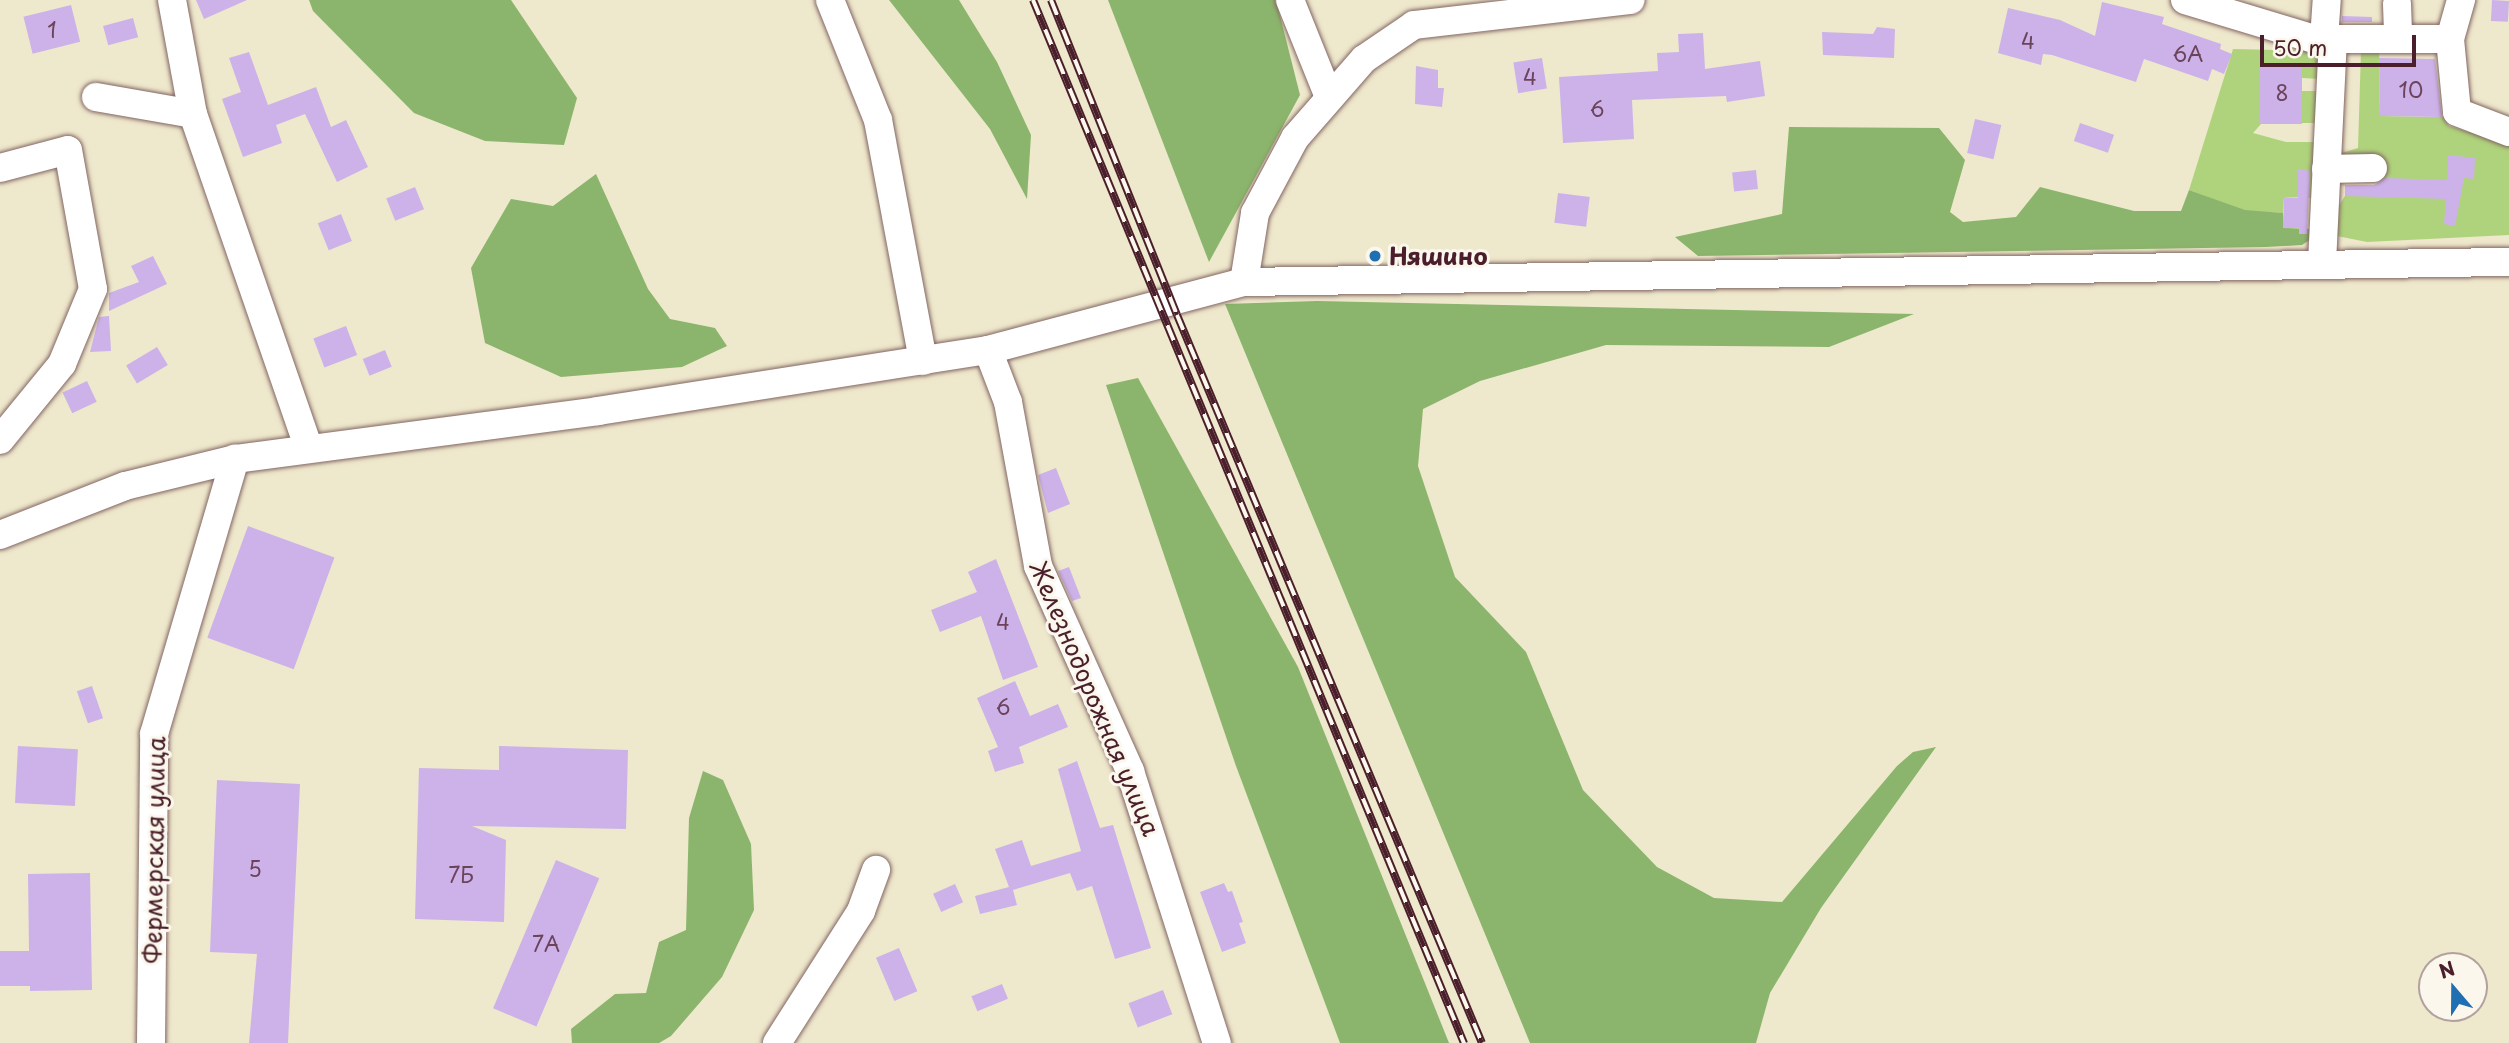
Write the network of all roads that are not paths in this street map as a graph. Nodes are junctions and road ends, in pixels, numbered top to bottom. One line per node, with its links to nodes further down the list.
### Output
1 (172, 0): 15 (street)
2 (830, 0): 24 (street)
3 (1290, 0): 14 (street)
4 (1631, 0): 8 (street)
5 (2185, 0): 10 (street)
6 (2327, 0): 10 (street)
7 (2461, 0): 12 (street)
8 (1575, 2): 14 (street)
9 (2398, 4): 11 (street)
10 (2328, 38): 11 (street); 19 (street)
11 (2399, 39): 12 (street)
12 (2450, 39): 16 (street)
13 (96, 97): 15 (street)
14 (1329, 97): 22 (street)
15 (193, 114): 26 (street)
16 (2509, 132)
17 (0, 168): 25 (street)
18 (2373, 168): 19 (street)
19 (2326, 169): 21 (street)
20 (2509, 262): 21 (street)
21 (2322, 263): 22 (street)
22 (1244, 282): 23 (street)
23 (988, 350): 24 (street); 32 (street, Железнодорожная улица)
24 (923, 361): 26 (street)
25 (0, 440)
26 (308, 446): 27 (street)
27 (235, 459): 28 (street); 30 (street, Фермерская улица)
28 (0, 534)
29 (876, 870): 31 (street)
30 (151, 1043)
31 (777, 1043)
32 (1217, 1043)

